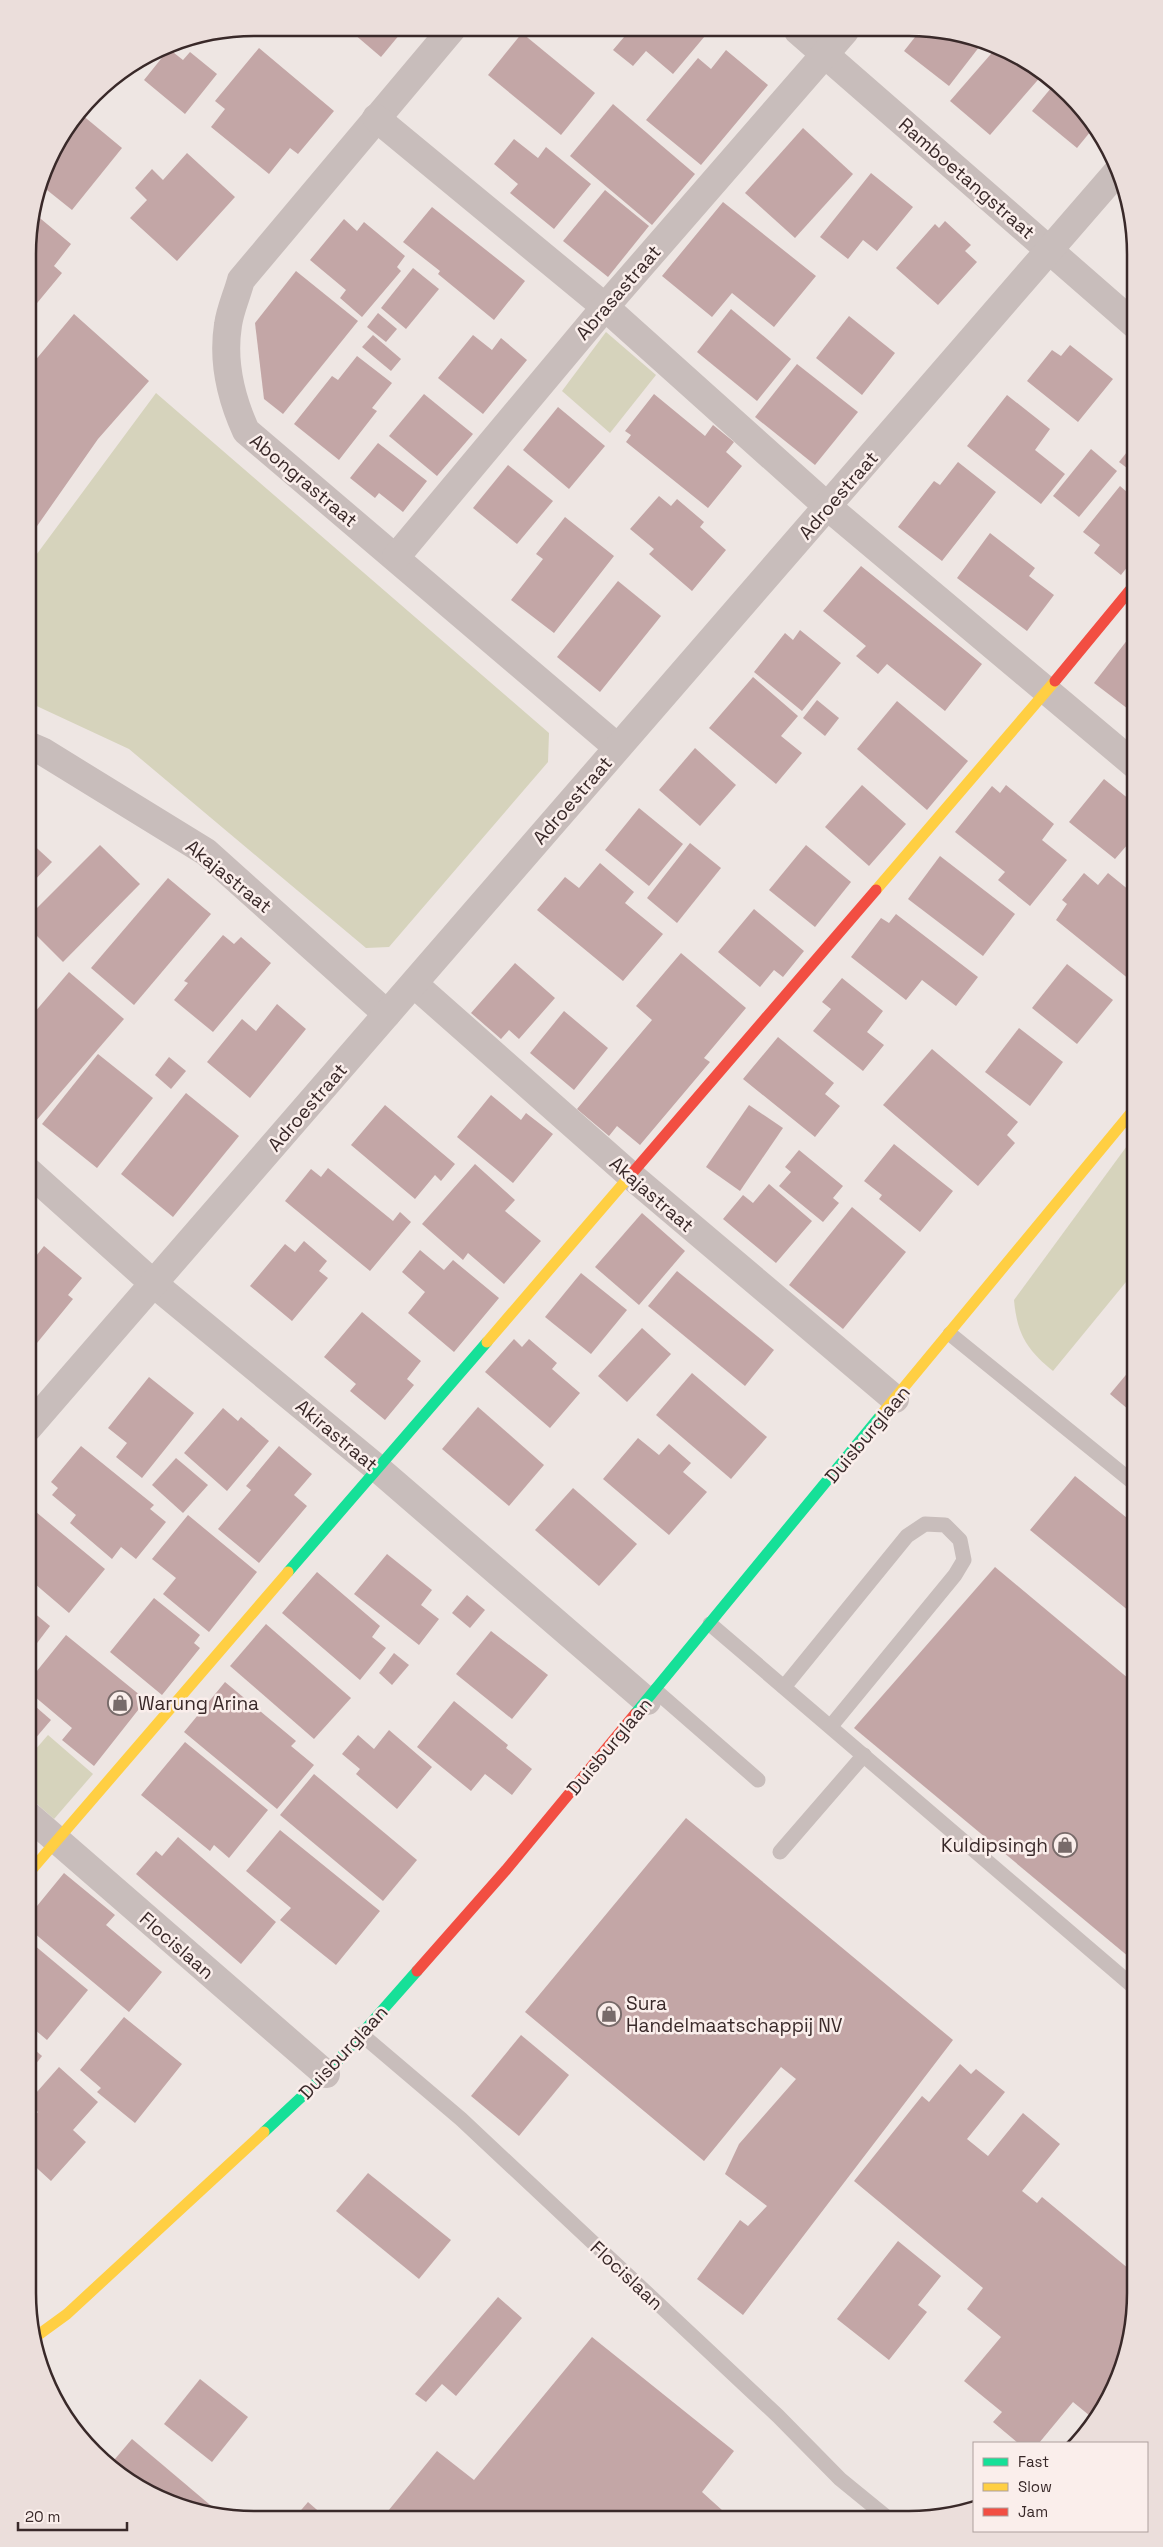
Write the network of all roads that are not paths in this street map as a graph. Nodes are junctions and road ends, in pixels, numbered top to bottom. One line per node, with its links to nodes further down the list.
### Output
1 (446, 36): 5 (street, Abongrastraat)
2 (804, 36): 4 (street, Ramboetangstraat)
3 (841, 36): 4 (street, Abrasastraat)
4 (825, 54): 7 (street, Ramboetangstraat); 8 (street, Abrasastraat)
5 (376, 118): 8 (street); 11 (street, Abongrastraat)
6 (1112, 177): 7 (street, Adroestraat)
7 (1049, 249): 9 (street, Ramboetangstraat); 10 (street, Adroestraat)
8 (605, 307): 10 (street); 11 (street, Abrasastraat)
9 (1127, 317)
10 (828, 507): 13 (street); 14 (street, Adroestraat)
11 (396, 557): 14 (street, Abongrastraat)
12 (1127, 594): 13 (street)
13 (1048, 690): 16 (street); 20 (street)
14 (617, 747): 17 (street, Adroestraat)
15 (36, 756): 18 (street, Akajastraat)
16 (1127, 759)
17 (414, 984): 18 (street, Adroestraat); 20 (street, Akajastraat)
18 (387, 1014): 22 (street, Adroestraat)
19 (1127, 1118): 23 (street, Duisburglaan)
20 (629, 1174): 24 (street, Akajastraat); 26 (street)
21 (36, 1177): 22 (street, Akirastraat)
22 (154, 1284): 25 (street, Adroestraat); 26 (street, Akirastraat)
23 (950, 1334): 24 (street, Duisburglaan); 27 (lane)
24 (895, 1399): 28 (street, Duisburglaan)
25 (36, 1419)
26 (377, 1468): 30 (street, Akirastraat); 35 (street)
27 (1127, 1478)
28 (710, 1624): 29 (lane); 30 (street, Duisburglaan)
29 (784, 1687): 31 (lane); 31 (lane)
30 (651, 1696): 33 (lane); 39 (street, Duisburglaan)
31 (830, 1726): 32 (lane)
32 (864, 1755): 36 (lane); 38 (lane)
33 (758, 1780)
34 (36, 1822): 35 (street, Flocislaan)
35 (57, 1840): 37 (street); 40 (street, Flocislaan)
36 (780, 1852)
37 (36, 1865)
38 (1127, 1981)
39 (361, 2034): 40 (street, Duisburglaan); 42 (lane, Flocislaan)
40 (326, 2074): 41 (street, Duisburglaan)
41 (40, 2334)
42 (879, 2511)

